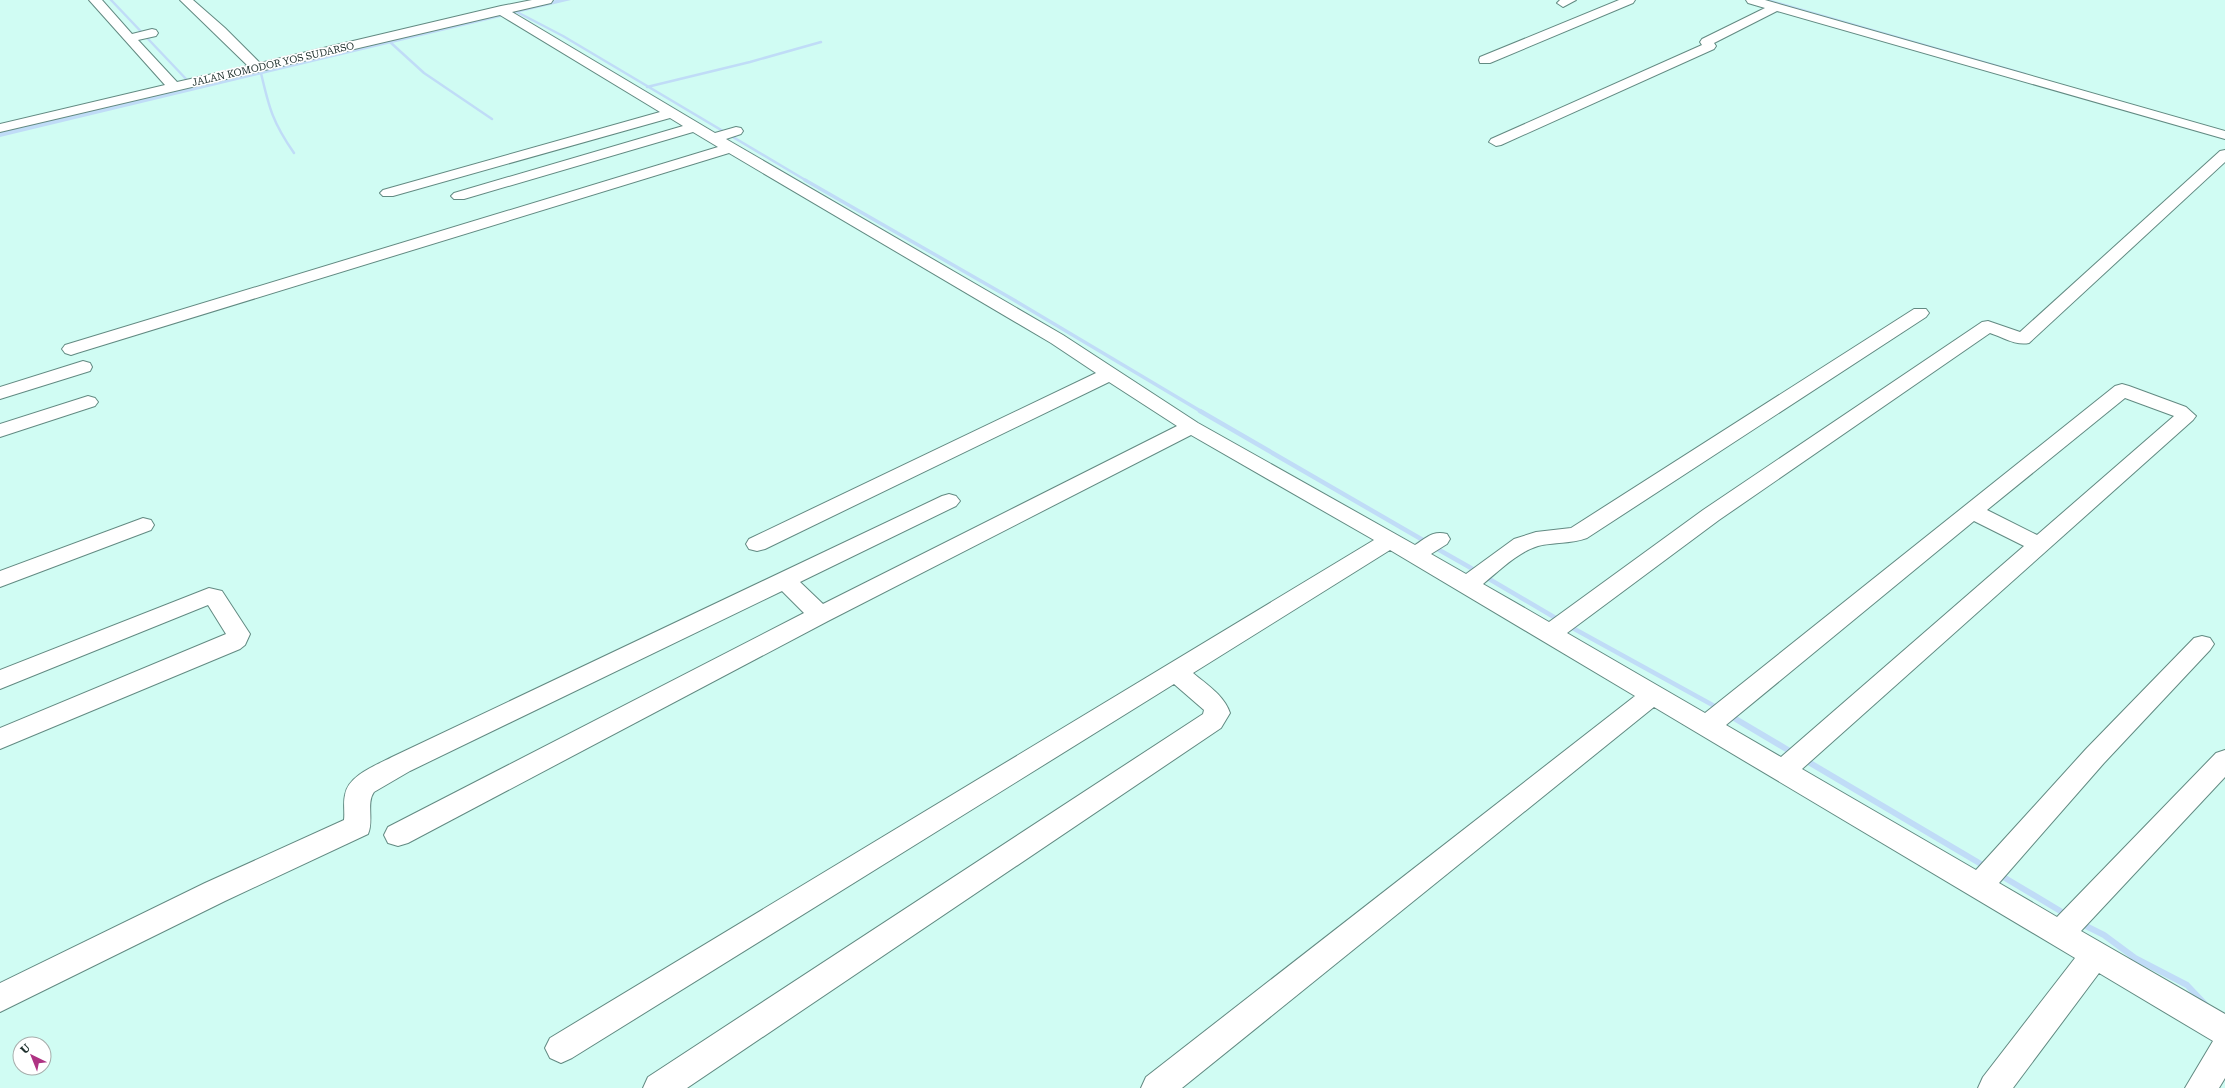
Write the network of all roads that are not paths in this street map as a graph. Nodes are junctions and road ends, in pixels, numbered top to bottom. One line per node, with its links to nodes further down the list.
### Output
1 (95, 0): 9 (street)
2 (186, 0): 11 (street)
3 (547, 0): 7 (street, JALAN KOMODOR YOS SUDARSO)
4 (1629, 0): 10 (street)
5 (1752, 0): 6 (street)
6 (1776, 7): 16 (street); 18 (street)
7 (506, 13): 11 (street, JALAN KOMODOR YOS SUDARSO); 13 (street)
8 (152, 33): 9 (street)
9 (134, 37): 12 (street)
10 (1485, 60)
11 (257, 68): 12 (street, JALAN KOMODOR YOS SUDARSO)
12 (174, 87): 15 (street, JALAN KOMODOR YOS SUDARSO)
13 (672, 113): 14 (street); 20 (street)
14 (695, 127): 17 (street); 21 (street)
15 (0, 128)
16 (2225, 135)
17 (726, 137): 23 (street); 25 (street)
18 (1496, 142)
19 (2225, 154): 40 (street)
20 (388, 193)
21 (459, 196)
22 (1920, 313): 36 (street)
23 (71, 349)
24 (83, 367): 26 (street)
25 (1110, 374): 28 (street); 34 (street)
26 (0, 393)
27 (88, 402): 29 (street)
28 (1191, 427): 33 (street); 39 (street)
29 (0, 431)
30 (949, 502): 38 (street)
31 (1972, 512): 35 (street); 35 (street); 45 (street)
32 (143, 525): 37 (street)
33 (1390, 540): 36 (street); 42 (street)
34 (758, 544)
35 (2040, 544): 48 (street)
36 (1476, 578): 40 (street)
37 (0, 579)
38 (785, 580): 39 (street); 53 (street)
39 (820, 615): 49 (street)
40 (1559, 627): 44 (street)
41 (2202, 644): 50 (street)
42 (1175, 671): 55 (street); 57 (street)
43 (0, 680): 46 (street)
44 (1653, 695): 45 (street); 58 (street)
45 (1718, 717): 48 (street)
46 (0, 740)
47 (2225, 760): 51 (street)
48 (1793, 761): 50 (street)
49 (398, 835)
50 (1987, 877): 51 (street)
51 (2067, 924): 52 (street)
52 (2095, 955): 54 (street); 59 (street)
53 (0, 998)
54 (2225, 1031)
55 (561, 1048)
56 (2225, 1050): 60 (street)
57 (659, 1088)
58 (1157, 1088)
59 (1994, 1088)
60 (2201, 1088)

